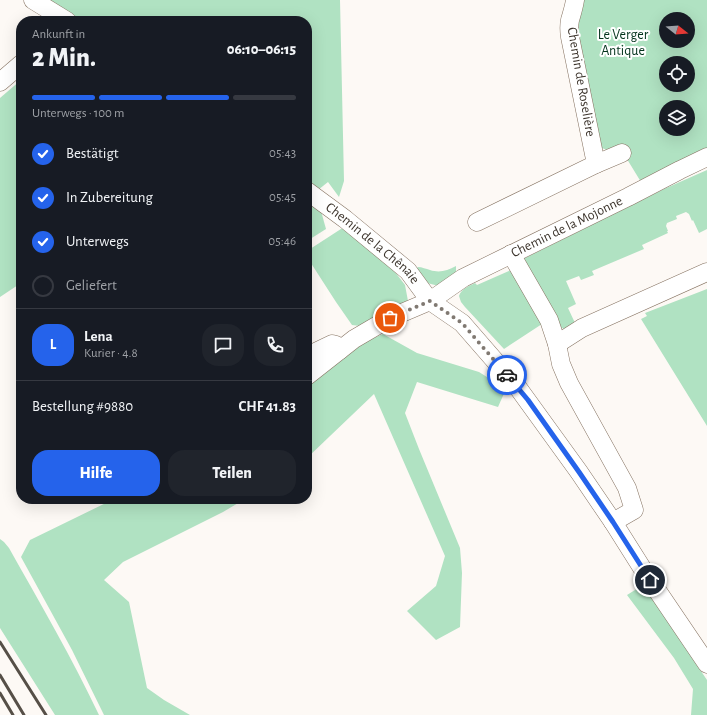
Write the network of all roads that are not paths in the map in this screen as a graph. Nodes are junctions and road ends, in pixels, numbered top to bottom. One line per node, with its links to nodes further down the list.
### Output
1 (33, 0): 3 (street)
2 (575, 0): 8 (street, Chemin de Roselière)
3 (57, 16)
4 (16, 68): 5 (street)
5 (0, 82)
6 (622, 153): 8 (street)
7 (707, 157): 11 (street, Chemin de la Mojonne)
8 (596, 164): 10 (street)
9 (312, 195): 13 (street, Chemin de la Chênaie)
10 (477, 222)
11 (511, 254): 13 (street, Chemin de la Mojonne); 14 (street)
12 (707, 272): 14 (street)
13 (430, 301): 15 (street, Chemin de la Mojonne); 18 (street, Chemin de la Chênaie)
14 (557, 344): 18 (street)
15 (340, 350): 16 (street); 17 (street, Chemin de la Mojonne)
16 (312, 354)
17 (312, 372)
18 (613, 522): 19 (street, Chemin de la Chênaie)
19 (707, 664)

